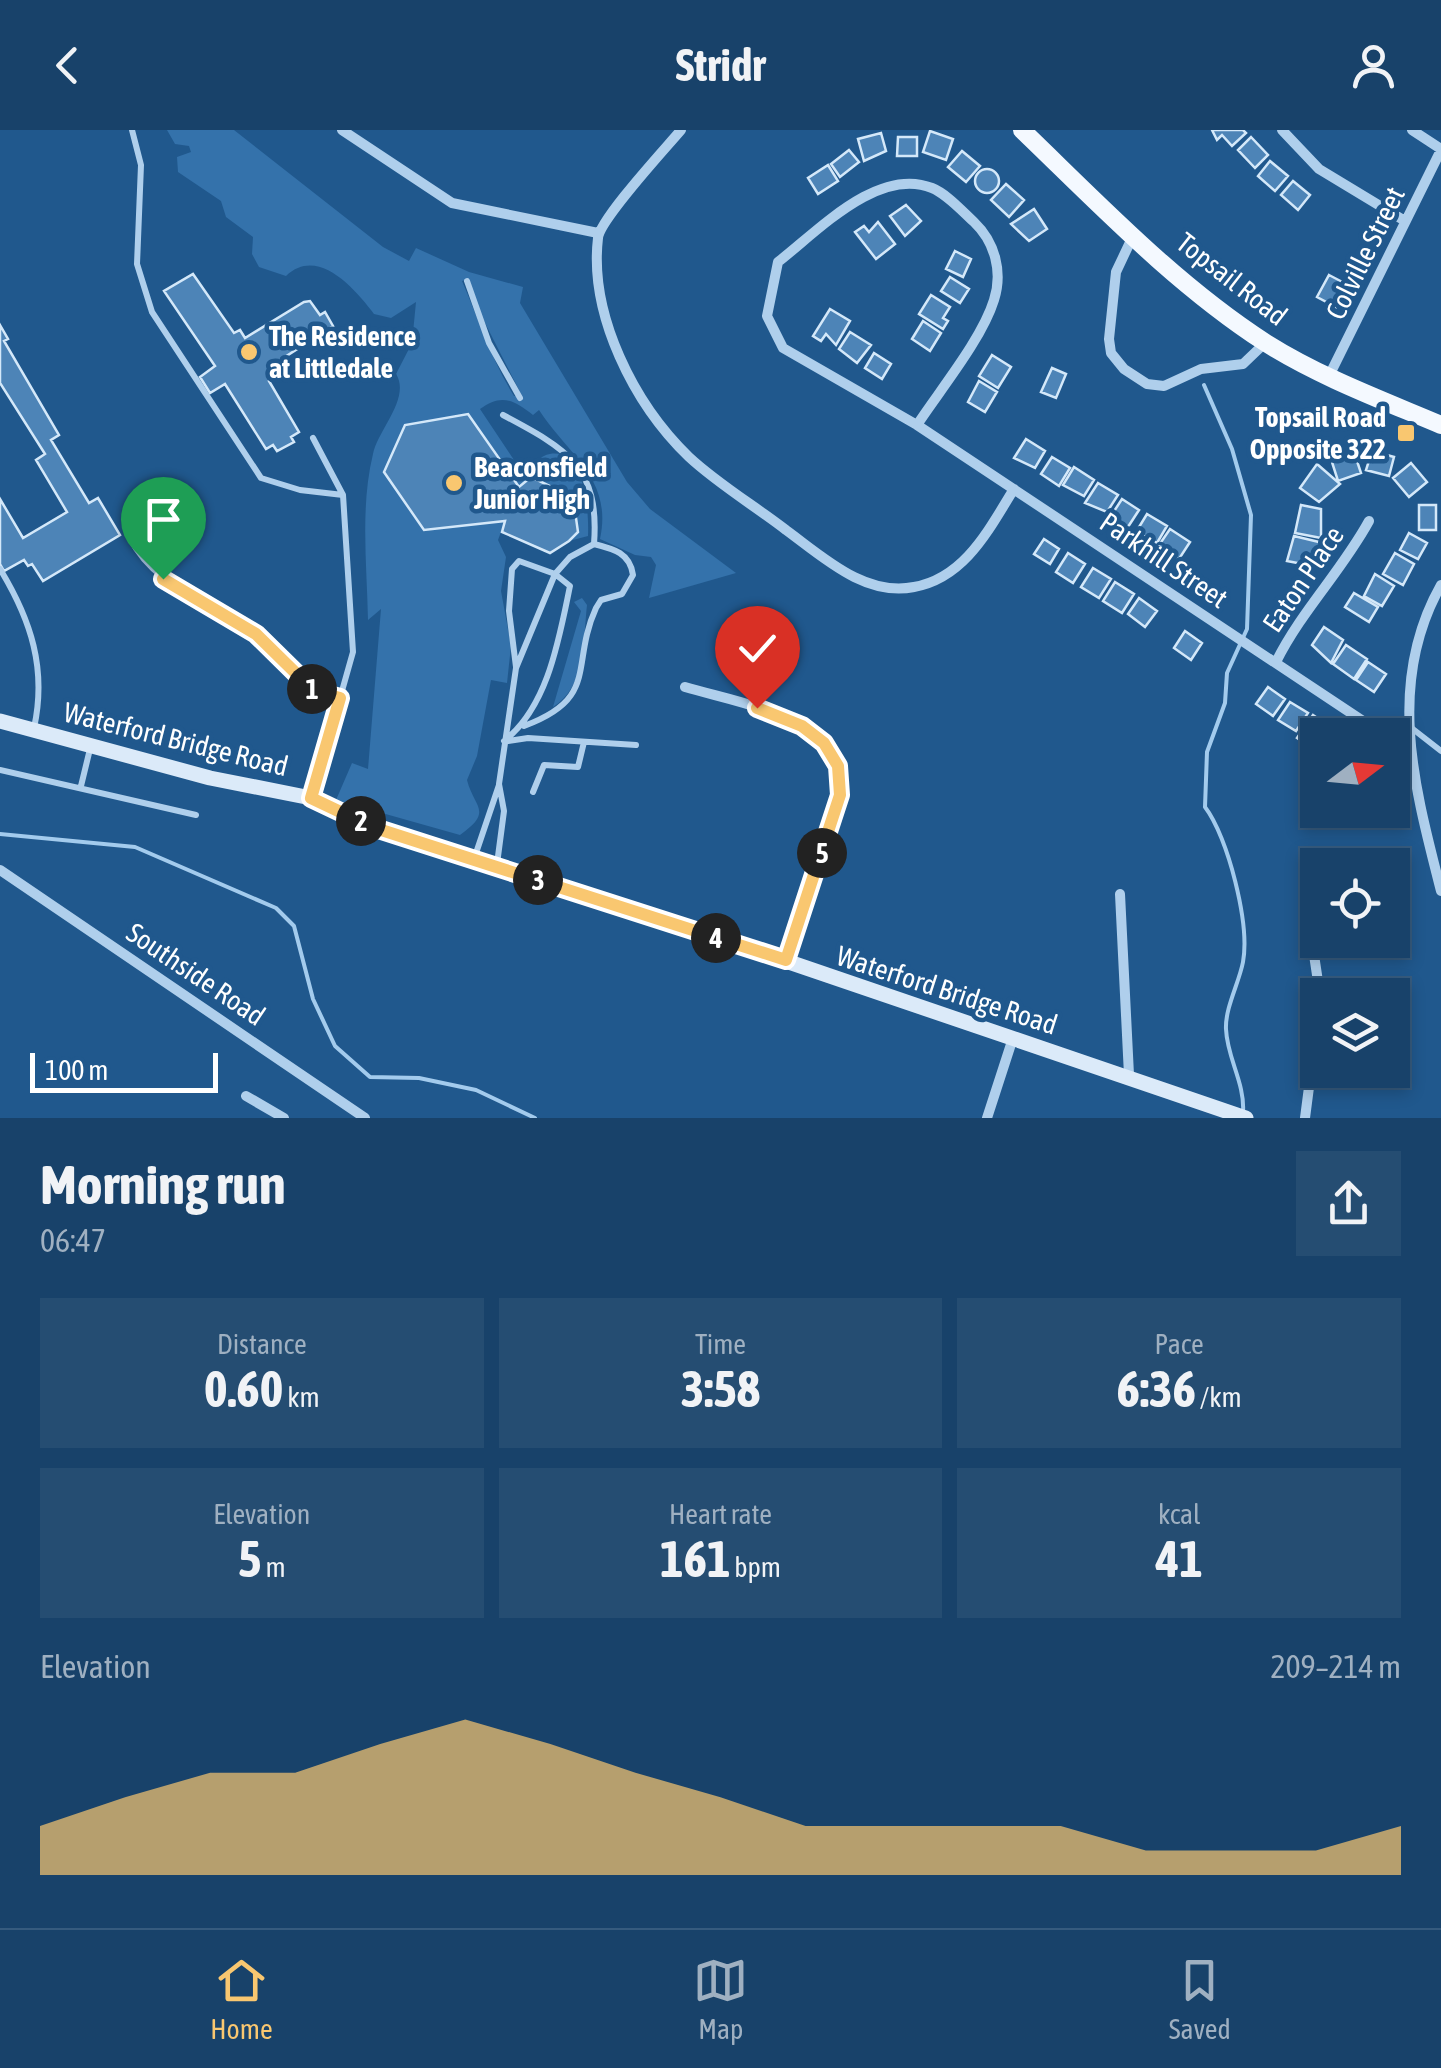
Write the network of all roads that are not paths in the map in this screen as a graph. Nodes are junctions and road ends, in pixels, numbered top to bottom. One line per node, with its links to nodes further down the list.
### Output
1 (132, 130): 20 (lane)
2 (342, 130): 9 (street)
3 (680, 130): 9 (street)
4 (1022, 130): 10 (main road, Topsail Road)
5 (1282, 130): 8 (street)
6 (1412, 130): 7 (street)
7 (1441, 150): 8 (street, Colville Street)
8 (1405, 221): 13 (street, Colville Street)
9 (598, 233): 19 (street)
10 (1134, 235): 12 (main road, Topsail Road); 12 (street)
11 (468, 281): 14 (lane)
12 (1266, 342): 13 (main road, Topsail Road)
13 (1329, 376): 16 (main road, Topsail Road)
14 (520, 398)
15 (504, 415): 23 (lane)
16 (1439, 419)
17 (918, 426): 17 (street, Parkhill Street); 19 (street, Parkhill Street)
18 (313, 438): 20 (lane)
19 (1014, 489): 27 (street, Parkhill Street)
20 (343, 495): 30 (lane)
21 (1369, 521): 27 (street, Eaton Place)
22 (130, 538): 30 (lane)
23 (594, 544): 25 (lane); 34 (lane)
24 (0, 569): 36 (lane)
25 (555, 574): 28 (lane); 28 (lane); 34 (lane)
26 (1441, 585): 32 (street)
27 (1276, 662): 31 (street, Parkhill Street)
28 (516, 668): 37 (lane)
29 (685, 687): 54 (street)
30 (340, 698): 47 (lane)
31 (1359, 718)
32 (1409, 718)
33 (0, 721): 36 (main road, Waterford Bridge Road)
34 (523, 726): 37 (lane)
35 (1410, 728): 41 (lane)
36 (34, 729): 39 (main road, Waterford Bridge Road)
37 (504, 742): 38 (lane); 44 (lane)
38 (584, 742): 40 (lane); 46 (lane)
39 (91, 744): 45 (lane); 47 (main road, Waterford Bridge Road)
40 (636, 744)
41 (1441, 751)
42 (1410, 759): 52 (street)
43 (0, 770): 45 (lane)
44 (500, 784): 49 (lane); 50 (lane)
45 (81, 786): 48 (lane)
46 (533, 792)
47 (311, 798): 49 (main road, Waterford Bridge Road)
48 (196, 815)
49 (474, 860): 50 (main road, Waterford Bridge Road)
50 (496, 867): 54 (main road, Waterford Bridge Road)
51 (0, 870): 60 (street, Southside Road)
52 (1441, 891)
53 (1120, 894): 56 (street)
54 (786, 960): 55 (main road, Waterford Bridge Road)
55 (1013, 1038): 56 (main road, Waterford Bridge Road); 61 (street)
56 (1129, 1075): 62 (main road, Waterford Bridge Road)
57 (1310, 1088): 63 (street)
58 (246, 1096): 59 (street)
59 (284, 1118)
60 (365, 1118)
61 (986, 1118)
62 (1246, 1118)
63 (1306, 1118)

